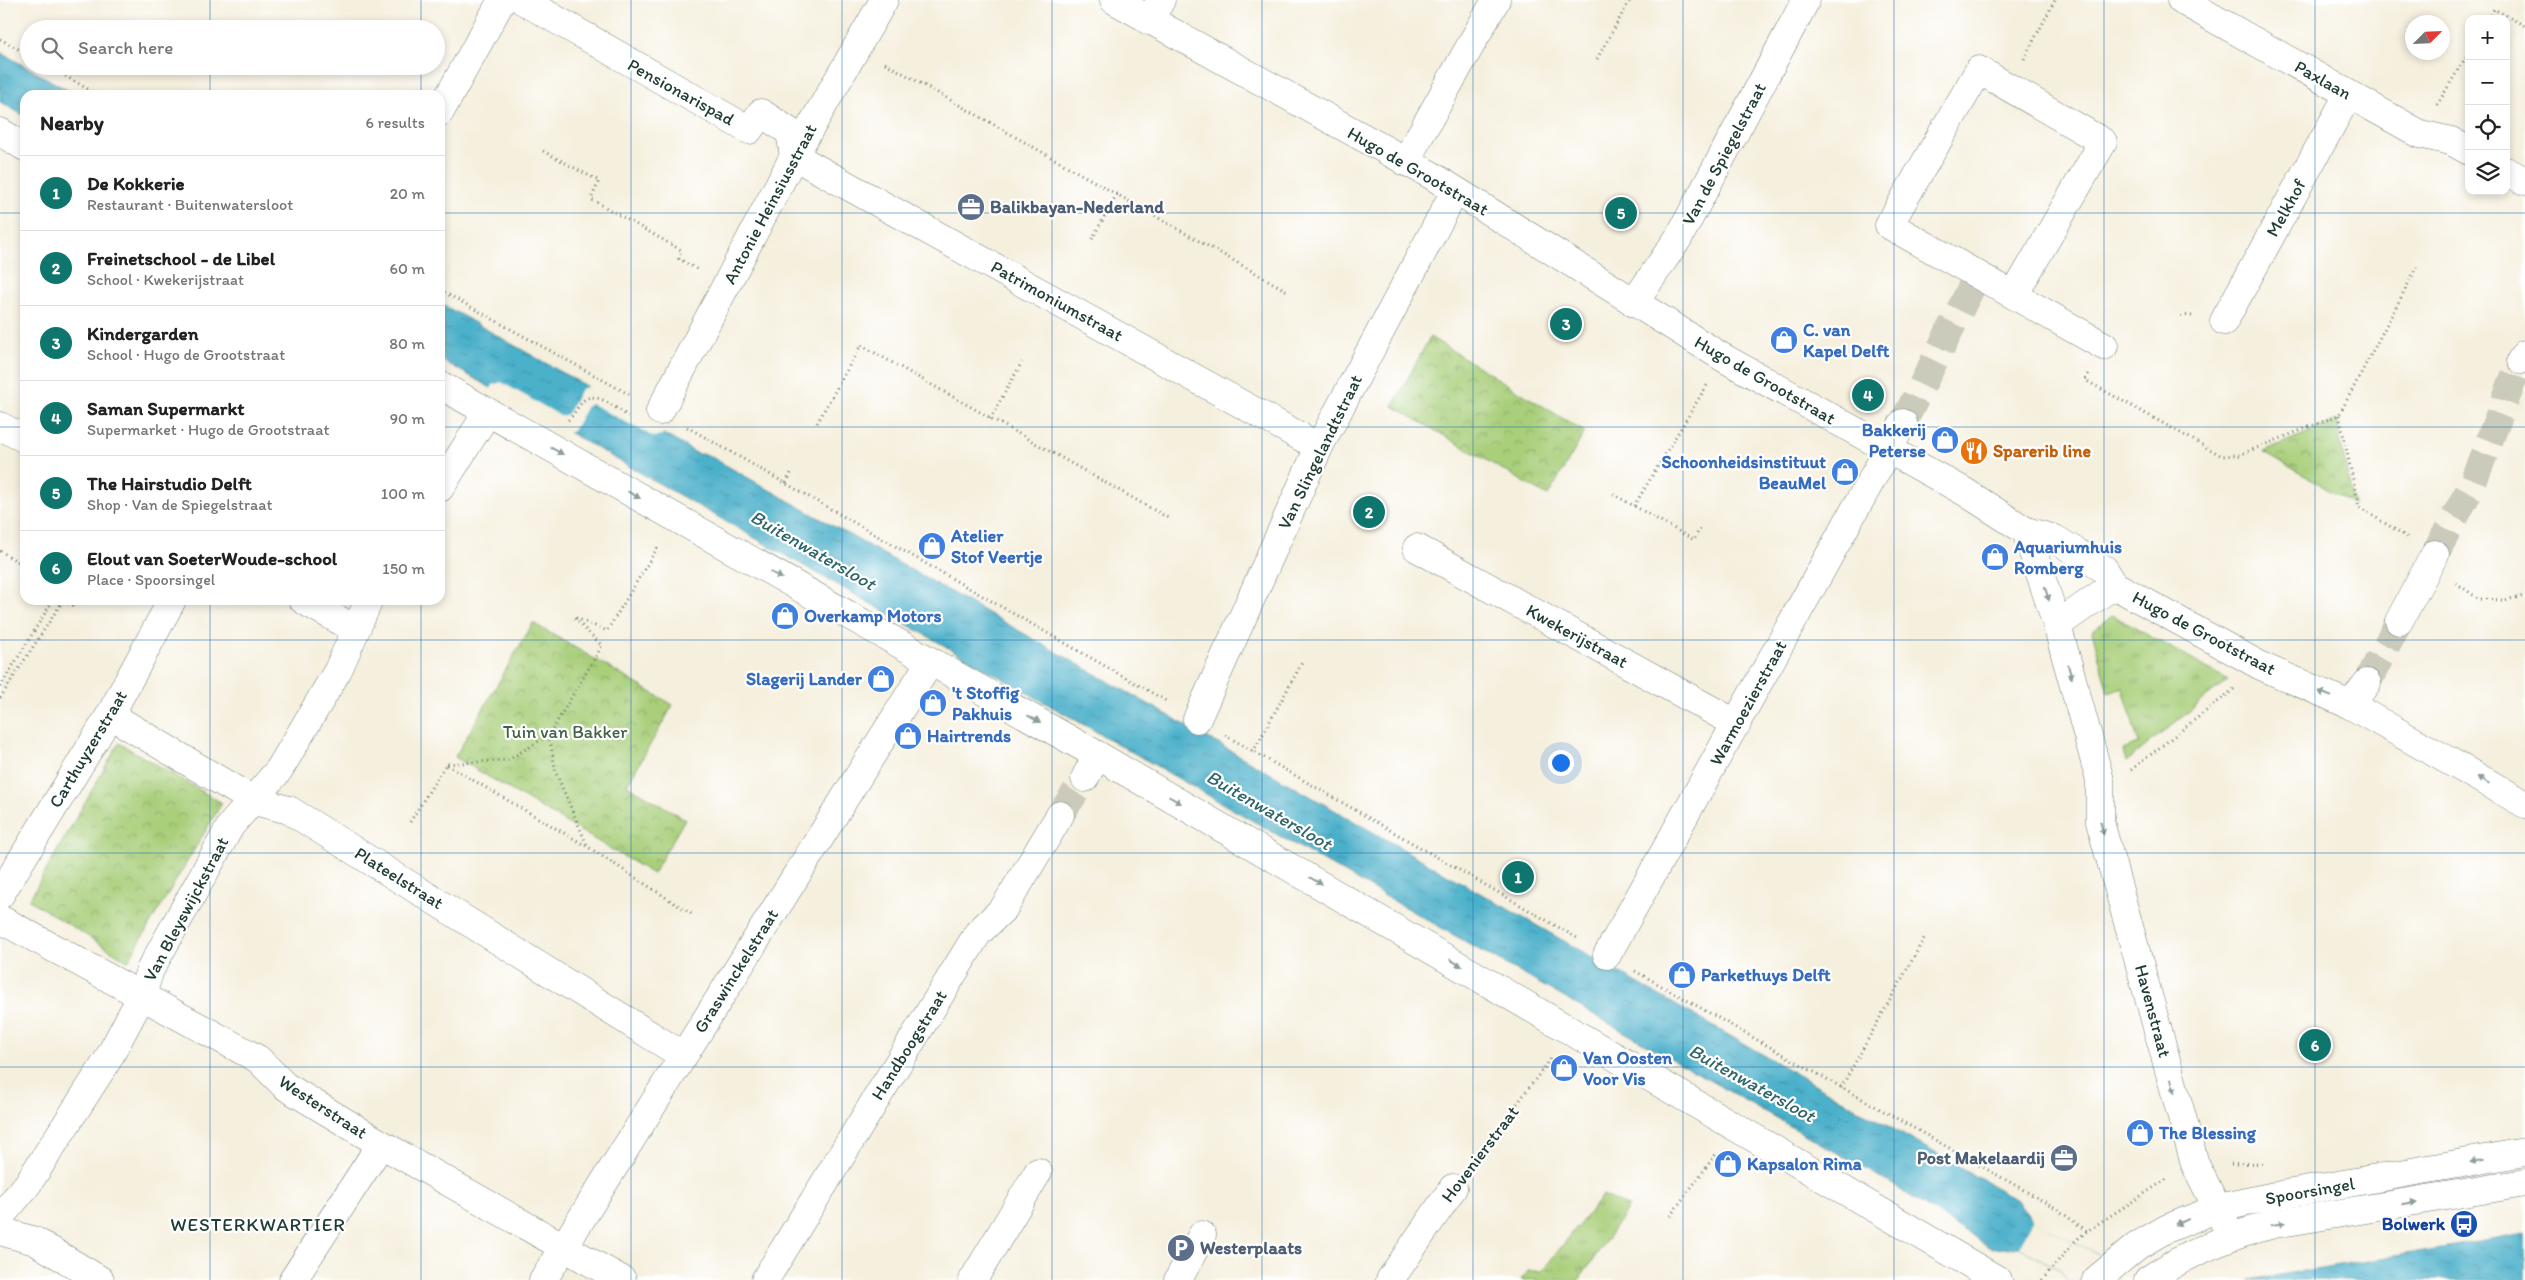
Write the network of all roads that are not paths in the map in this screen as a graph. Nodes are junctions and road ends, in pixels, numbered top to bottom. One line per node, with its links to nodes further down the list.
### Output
1 (502, 0): 10 (street)
2 (522, 0): 14 (street, Pensionarispad)
3 (884, 0): 14 (street, Antonie Heinsiusstraat)
4 (1114, 0): 8 (street, Hugo de Grootstraat)
5 (1496, 0): 15 (street)
6 (1806, 0): 20 (street, Van de Spiegelstraat)
7 (2181, 0): 9 (street, Paxlaan)
8 (1155, 10): 15 (street, Hugo de Grootstraat)
9 (2348, 95): 13 (street, Paxlaan); 21 (street, Melkhof)
10 (445, 103)
11 (0, 132): 12 (street)
12 (20, 144)
13 (2467, 150)
14 (794, 156): 24 (street, Antonie Heinsiusstraat); 29 (street, Patrimoniumstraat)
15 (1405, 162): 18 (street, Hugo de Grootstraat)
16 (2510, 173): 17 (street)
17 (2525, 181)
18 (1455, 191): 20 (street, Hugo de Grootstraat); 29 (street, Van Slingelandtstraat)
19 (2014, 295): 19 (street); 22 (street)
20 (1634, 303): 30 (street, Hugo de Grootstraat)
21 (2224, 320)
22 (2104, 346)
23 (445, 388): 25 (street)
24 (660, 411)
25 (487, 413): 31 (street); 42 (street, one-way to 42)
26 (1903, 423): 30 (street, Warmoezierstraat)
27 (0, 426): 28 (street)
28 (20, 436)
29 (1319, 447): 46 (street, Van Slingelandtstraat)
30 (1889, 452): 32 (street, Hugo de Grootstraat); 47 (street, Warmoezierstraat)
31 (445, 480)
32 (2026, 531): 35 (street, Hugo de Grootstraat); 40 (street, Havenstraat, one-way to 40)
33 (1417, 548): 47 (street, Kwekerijstraat)
34 (2435, 554): 39 (street)
35 (2114, 585): 40 (street); 44 (street, Hugo de Grootstraat, one-way to 35)
36 (169, 605): 45 (street, Carthuyzerstraat)
37 (312, 605): 41 (street)
38 (367, 605): 41 (street, Van Bleyswijckstraat)
39 (2399, 621)
40 (2057, 626): 61 (street, Havenstraat, one-way to 61)
41 (355, 629): 48 (street, Van Bleyswijckstraat)
42 (930, 662): 55 (street, Graswinckelstraat); 76 (street, one-way to 76)
43 (2367, 684): 44 (street)
44 (2350, 705): 49 (street, Hugo de Grootstraat, one-way to 44)
45 (110, 715): 48 (street, Plateelstraat); 51 (street, Carthuyzerstraat)
46 (1197, 718)
47 (1737, 724): 53 (street, Warmoezierstraat)
48 (254, 801): 54 (street, Van Bleyswijckstraat); 55 (street, Plateelstraat)
49 (2525, 804)
50 (1060, 816): 72 (street, Handboogstraat)
51 (0, 896)
52 (0, 919): 54 (street, Westerstraat)
53 (1607, 955)
54 (141, 997): 56 (street, Westerstraat); 62 (street, Van Bleyswijckstraat)
55 (682, 1055): 66 (street, Graswinckelstraat)
56 (381, 1144): 66 (street, Westerstraat); 69 (street)
57 (2525, 1152): 61 (street, Spoorsingel, one-way to 61)
58 (1038, 1172): 73 (street)
59 (2525, 1183): 65 (street, Spoorsingel, one-way to 59)
60 (1453, 1188): 75 (street, Hovenierstraat)
61 (2218, 1208): 65 (street, Havenstraat); 67 (street, Spoorsingel, one-way to 67)
62 (0, 1217)
63 (0, 1231): 68 (street)
64 (1202, 1235): 74 (street)
65 (2231, 1236): 77 (street, Spoorsingel)
66 (563, 1247): 70 (street, Graswinckelstraat); 71 (street, Westerstraat)
67 (2103, 1274)
68 (100, 1280)
69 (293, 1280)
70 (543, 1280)
71 (622, 1280)
72 (765, 1280)
73 (972, 1280)
74 (1178, 1280)
75 (1390, 1280)
76 (1998, 1280)
77 (2148, 1280)

